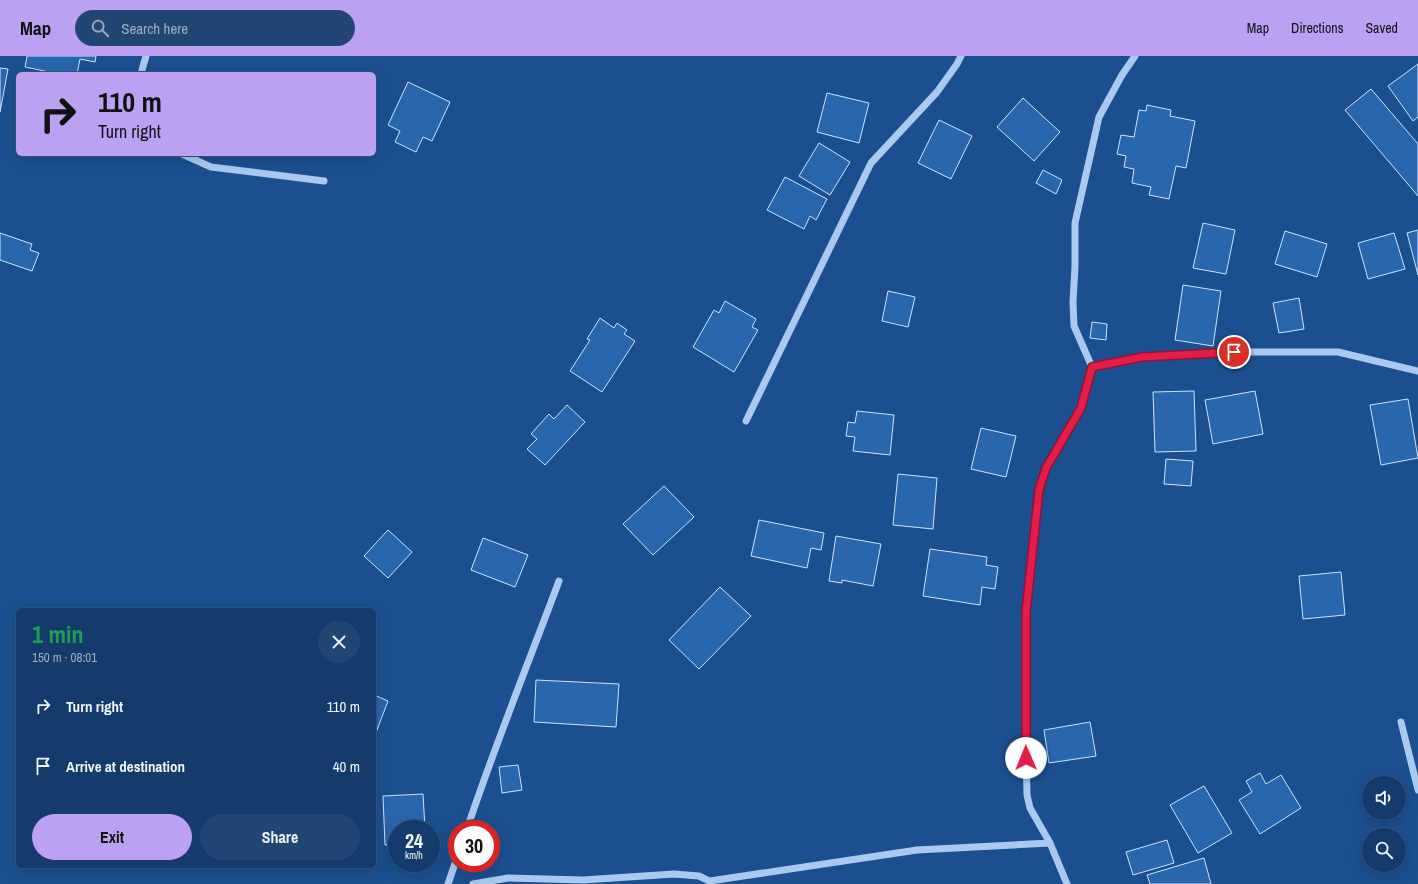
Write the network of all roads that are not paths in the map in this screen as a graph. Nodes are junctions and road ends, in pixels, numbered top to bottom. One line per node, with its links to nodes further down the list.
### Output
1 (146, 56): 4 (street)
2 (961, 56): 9 (street)
3 (1135, 56): 7 (street)
4 (142, 72)
5 (186, 156): 6 (street)
6 (324, 181)
7 (1092, 367): 8 (street); 14 (street)
8 (1418, 371)
9 (746, 421)
10 (559, 581): 13 (street)
11 (1401, 722): 12 (street)
12 (1418, 790)
13 (470, 820)
14 (1050, 842): 16 (street); 19 (street)
15 (452, 872): 17 (street)
16 (712, 882): 18 (street)
17 (448, 884)
18 (473, 884)
19 (1067, 884)

